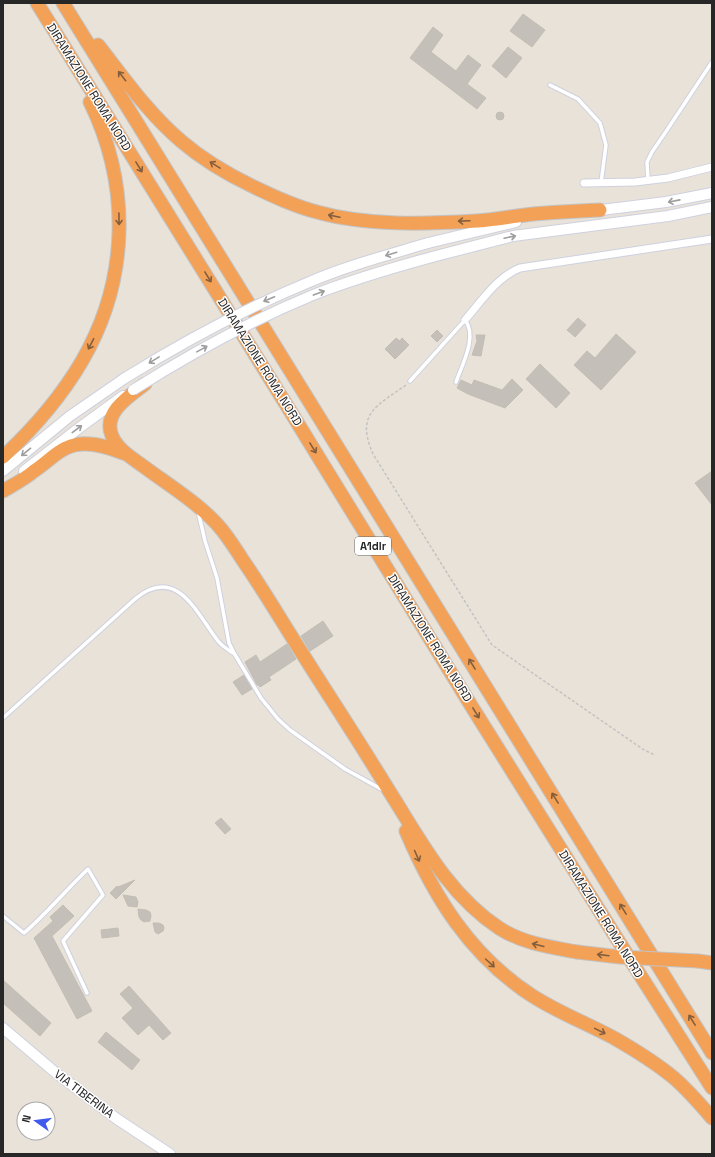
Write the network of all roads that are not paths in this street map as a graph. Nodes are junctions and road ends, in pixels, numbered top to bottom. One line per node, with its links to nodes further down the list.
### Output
1 (37, 3): 3 (highway, DIRAMAZIONE ROMA NORD / A1dir)
2 (64, 3): 12 (highway, one-way to 2); 30 (highway, DIRAMAZIONE ROMA NORD / A1dir, one-way to 2)
3 (59, 38): 19 (highway, one-way to 19); 31 (highway, DIRAMAZIONE ROMA NORD / A1dir, one-way to 31)
4 (712, 62): 7 (lane)
5 (550, 85): 8 (lane)
6 (712, 167): 7 (street)
7 (648, 181): 8 (street)
8 (601, 182): 9 (street)
9 (584, 183)
10 (712, 193): 12 (main road, one-way to 12)
11 (712, 208): 15 (main road, one-way to 11, bridge)
12 (600, 210): 20 (main road, one-way to 20, bridge)
13 (712, 239): 14 (street)
14 (465, 320): 16 (lane); 17 (lane)
15 (162, 371): 18 (highway); 21 (main road, one-way to 15, bridge)
16 (410, 381)
17 (456, 382)
18 (127, 454): 21 (highway); 22 (highway)
19 (3, 457)
20 (3, 471)
21 (3, 490)
22 (197, 507): 23 (lane); 25 (highway)
23 (234, 653): 24 (lane); 25 (lane)
24 (3, 718)
25 (391, 794): 27 (highway, one-way to 25, bridge); 32 (highway, one-way to 32)
26 (3, 916): 28 (lane)
27 (712, 963)
28 (87, 993)
29 (3, 1028): 33 (main road, VIA TIBERINA)
30 (712, 1053)
31 (712, 1088)
32 (712, 1118)
33 (170, 1154)

